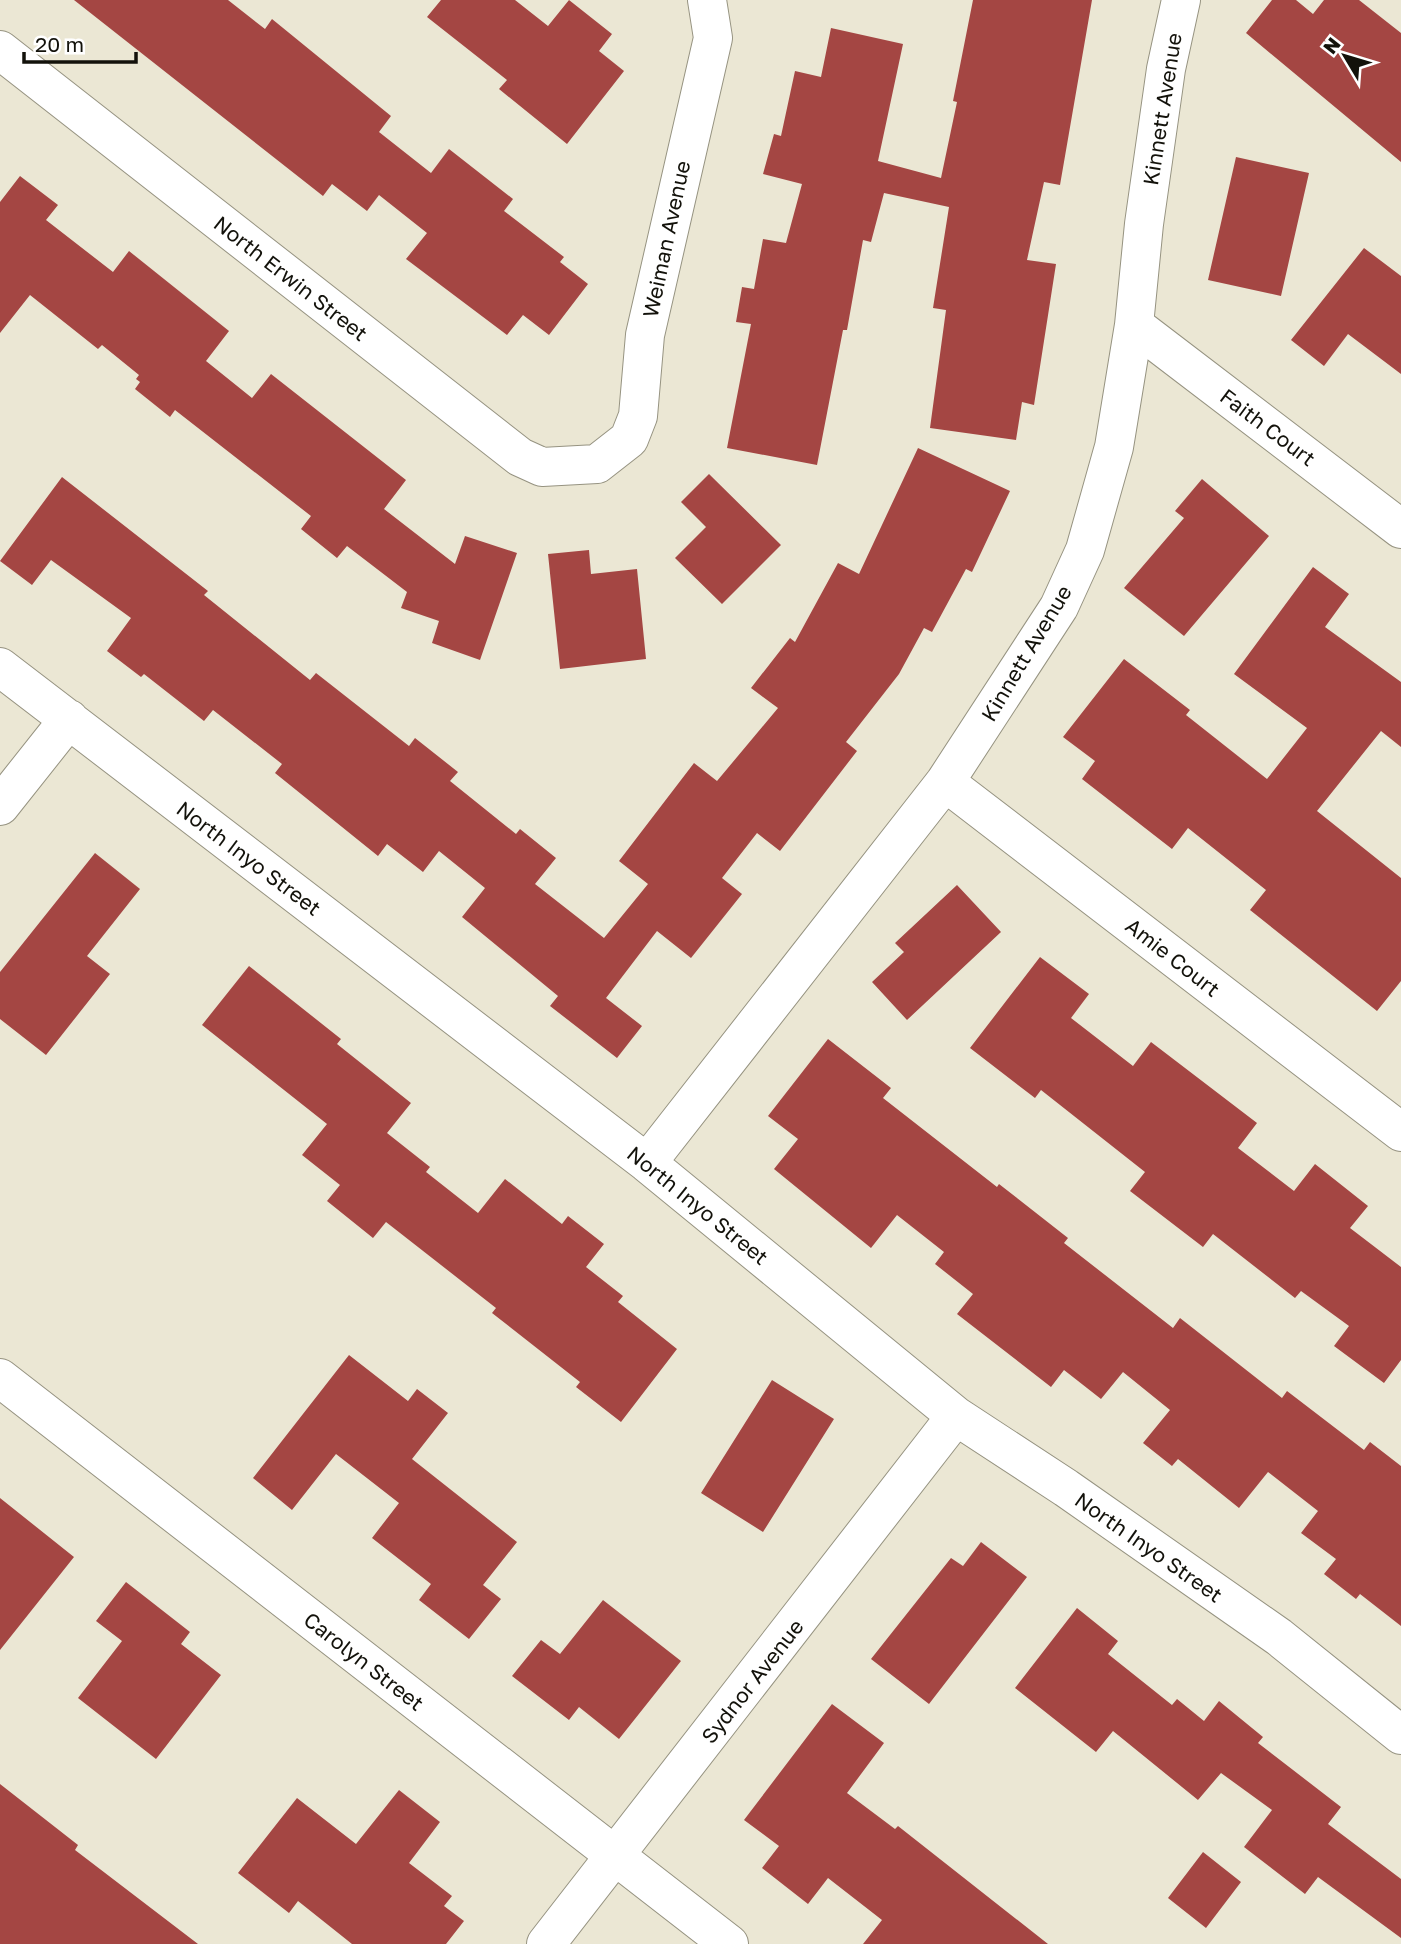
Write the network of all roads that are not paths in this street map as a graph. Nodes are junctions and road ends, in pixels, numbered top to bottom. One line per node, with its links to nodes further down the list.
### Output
1 (707, 0): 5 (street, Weiman Avenue)
2 (1181, 0): 4 (street, Kinnett Avenue)
3 (0, 50): 5 (street, North Erwin Street)
4 (1135, 325): 6 (street, Faith Court); 9 (street, Kinnett Avenue)
5 (597, 464)
6 (1401, 529)
7 (0, 667): 8 (street, North Inyo Street)
8 (69, 719): 10 (street); 12 (street, North Inyo Street)
9 (945, 782): 11 (street, Amie Court); 12 (street, Kinnett Avenue)
10 (0, 806)
11 (1401, 1132)
12 (647, 1163): 14 (street, North Inyo Street)
13 (0, 1378): 16 (street, Carolyn Street)
14 (956, 1416): 15 (street, North Inyo Street); 16 (street, Sydnor Avenue)
15 (1401, 1735)
16 (616, 1857): 17 (street, Sydnor Avenue); 18 (street, Carolyn Street)
17 (546, 1944)
18 (729, 1944)

